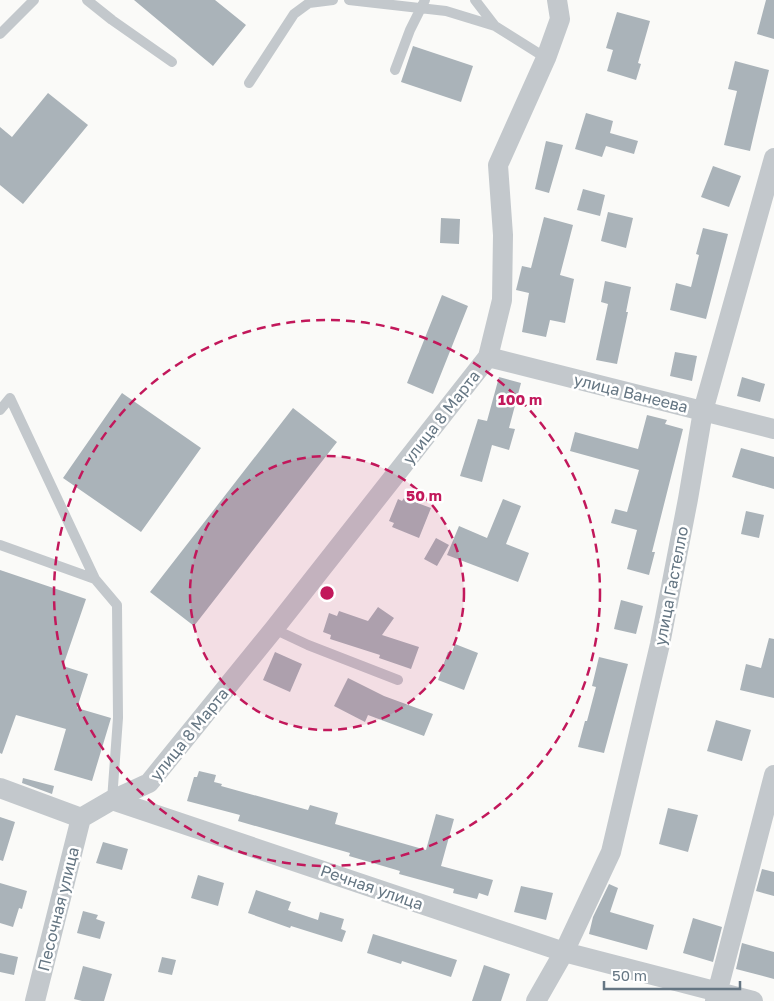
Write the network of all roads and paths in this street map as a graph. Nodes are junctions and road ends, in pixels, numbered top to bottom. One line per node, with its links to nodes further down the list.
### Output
1 (34, 0): 9 (lane)
2 (87, 0): 11 (lane)
3 (333, 0): 13 (lane)
4 (348, 0): 7 (lane)
5 (475, 0): 8 (lane)
6 (557, 0): 10 (street, улица 8 Марта)
7 (423, 4): 8 (lane); 12 (lane)
8 (495, 26): 10 (lane)
9 (0, 34)
10 (546, 58): 15 (street, улица 8 Марта)
11 (172, 62)
12 (395, 70)
13 (249, 83)
14 (774, 158): 17 (street, улица Гастелло)
15 (488, 357): 17 (street, улица Ванеева); 21 (street, улица 8 Марта)
16 (0, 410): 20 (lane)
17 (703, 411): 18 (street, улица Ванеева); 27 (street, улица Гастелло)
18 (774, 429)
19 (0, 545): 20 (lane)
20 (95, 579): 25 (lane)
21 (274, 629): 22 (lane); 25 (street, улица 8 Марта)
22 (398, 680)
23 (774, 775): 28 (street)
24 (0, 788): 26 (street)
25 (112, 800): 26 (street); 27 (street, Речная улица)
26 (81, 818): 29 (street, Песочная улица)
27 (564, 952): 28 (street, Речная улица); 30 (street, улица Гастелло)
28 (716, 996): 31 (street, Речная улица)
29 (35, 1001)
30 (536, 1001)
31 (753, 1001)

